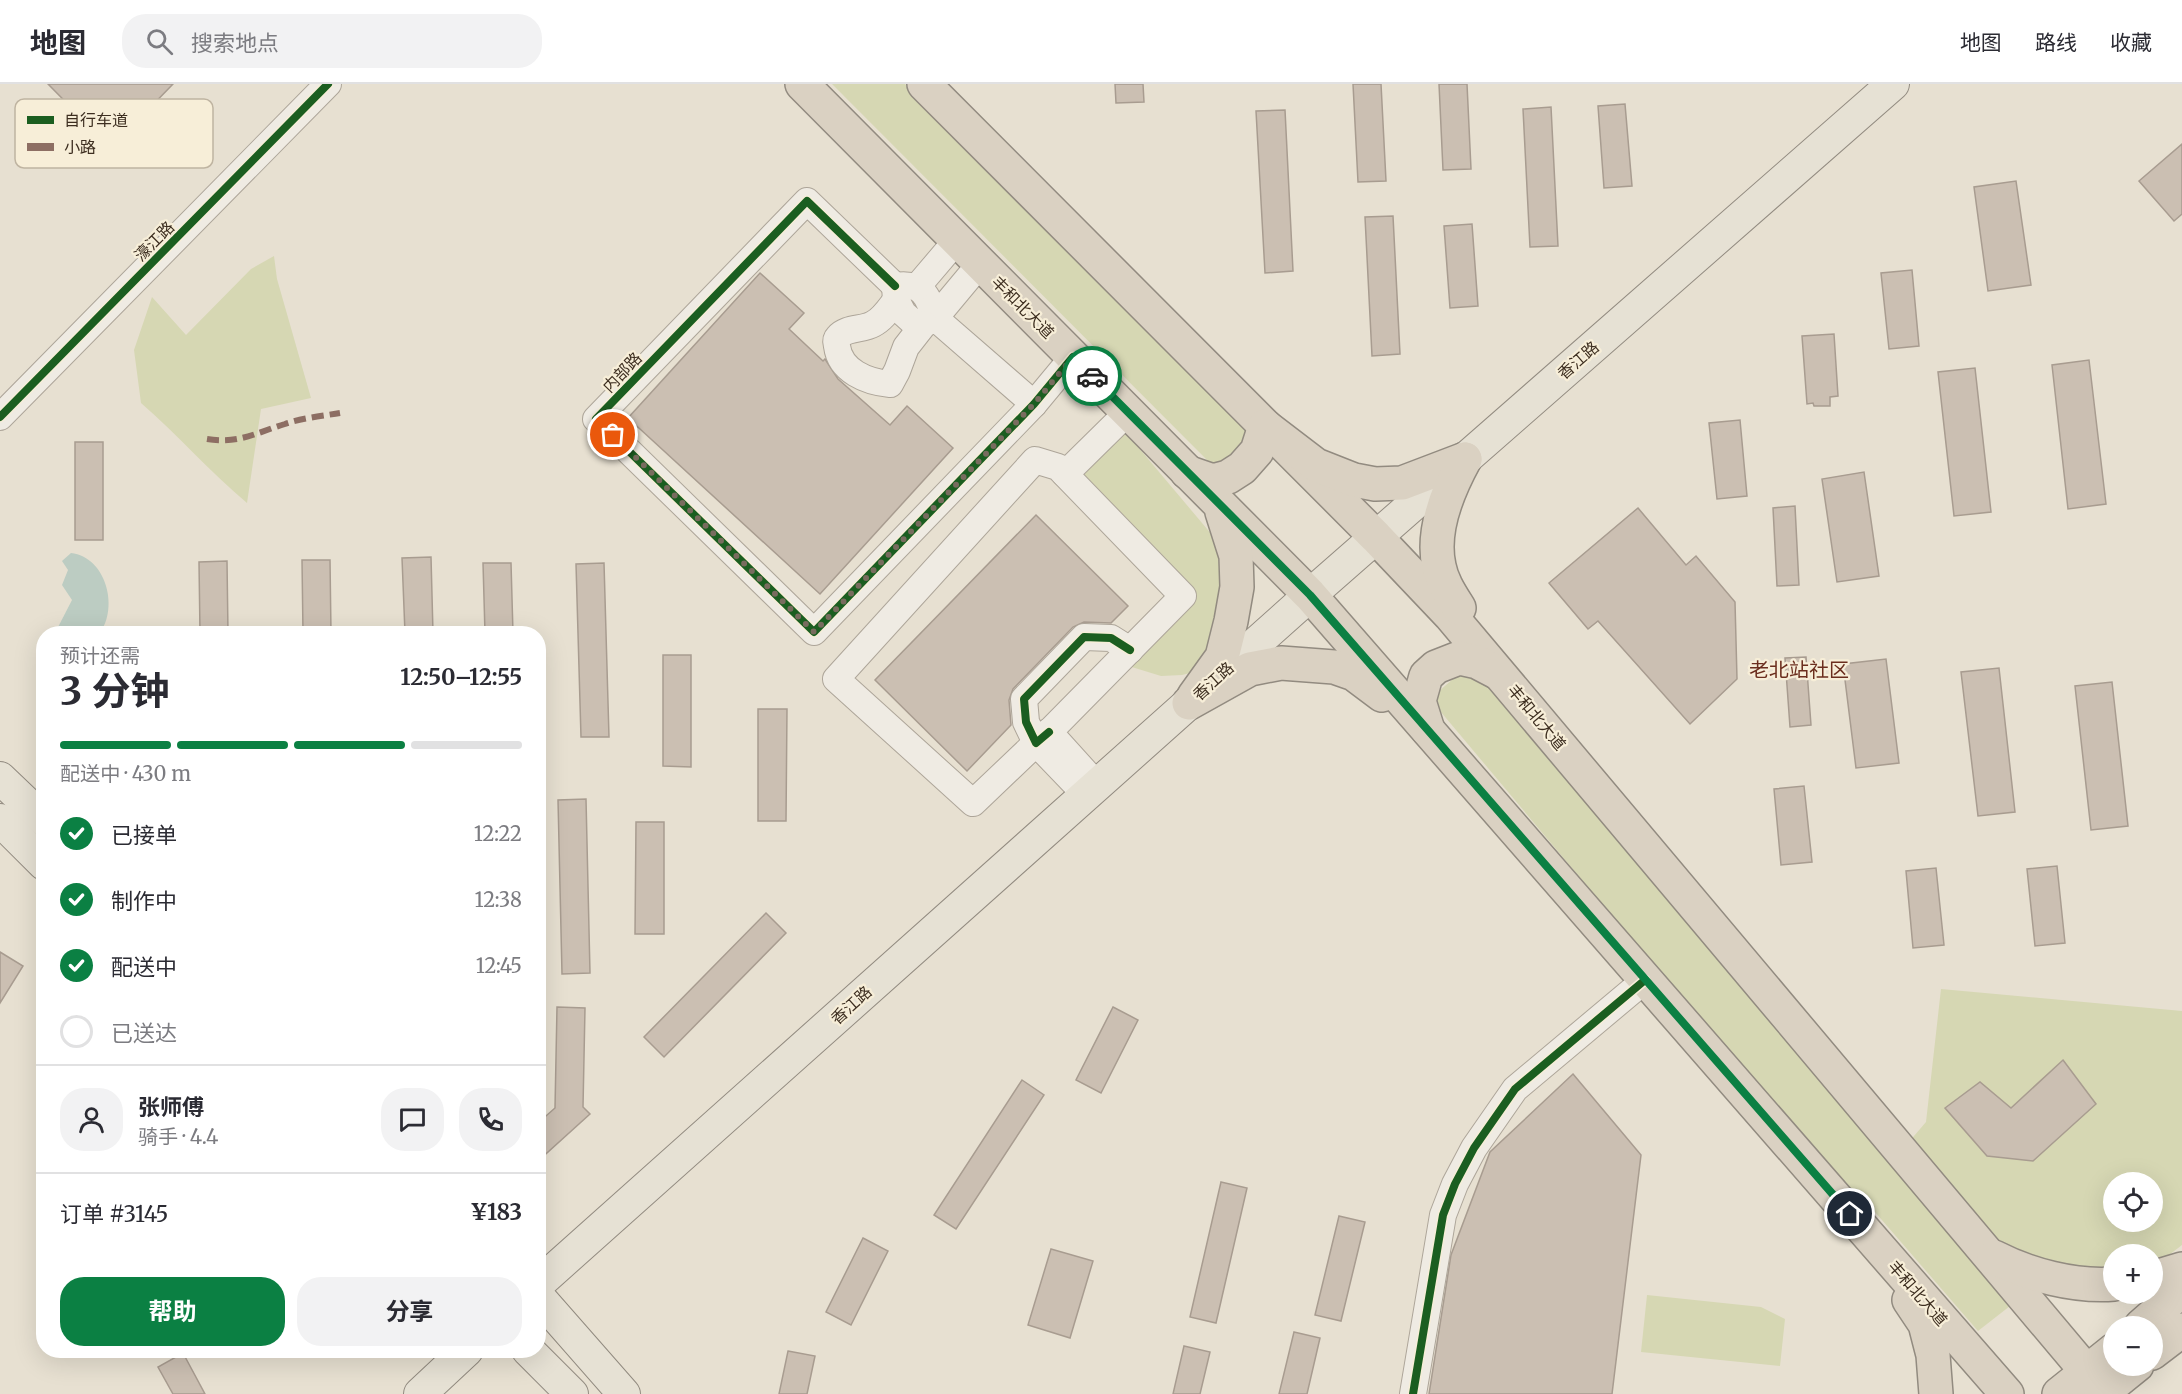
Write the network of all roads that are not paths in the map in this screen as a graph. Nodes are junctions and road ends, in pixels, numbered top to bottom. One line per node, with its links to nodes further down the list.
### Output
1 (328, 84): 12 (street, 濠江路)
2 (802, 84): 5 (highway, 丰和北大道)
3 (924, 84): 13 (highway, 丰和北大道)
4 (1893, 84): 14 (main road, 香江路)
5 (957, 240): 6 (highway, 丰和北大道); 7 (street)
6 (981, 264): 8 (street); 9 (highway, 丰和北大道)
7 (903, 291): 8 (street); 8 (street); 10 (street, 内部路)
8 (929, 321): 10 (street)
9 (1073, 357): 10 (street, 内部路); 11 (highway, 丰和北大道)
10 (1034, 404)
11 (1125, 409): 15 (street); 16 (highway, 丰和北大道)
12 (0, 417)
13 (1266, 426): 14 (highway); 16 (highway); 18 (highway, 丰和北大道)
14 (1465, 459): 18 (main road, 香江路); 21 (highway)
15 (1062, 470): 20 (street); 24 (street)
16 (1187, 472): 17 (highway, 丰和北大道)
17 (1219, 504): 19 (highway, 丰和北大道); 22 (highway)
18 (1376, 537): 19 (main road, 香江路); 21 (highway, 丰和北大道)
19 (1310, 595): 22 (main road, 香江路); 23 (highway, 丰和北大道)
20 (1130, 650): 24 (street); 24 (street)
21 (1500, 674): 23 (highway); 32 (highway, 丰和北大道)
22 (1189, 703): 23 (highway); 26 (main road, 香江路)
23 (1428, 731): 30 (highway, 丰和北大道)
24 (1043, 737): 26 (street)
25 (0, 778): 27 (main road)
26 (1091, 790): 35 (main road, 香江路)
27 (36, 812)
28 (0, 820): 29 (main road)
29 (36, 856)
30 (1645, 980): 31 (highway, 丰和北大道); 50 (street)
31 (1872, 1239): 51 (highway); 52 (highway, 丰和北大道)
32 (1989, 1255): 36 (highway); 46 (highway, 丰和北大道)
33 (2182, 1269): 34 (highway)
34 (2163, 1275)
35 (546, 1277)
36 (2103, 1285)
37 (2182, 1290): 39 (highway)
38 (546, 1305): 49 (main road)
39 (2152, 1316)
40 (2182, 1330): 41 (highway)
41 (2163, 1345)
42 (458, 1358): 47 (main road)
43 (536, 1358): 48 (main road)
44 (2103, 1373): 46 (highway)
45 (2116, 1376): 46 (highway)
46 (2096, 1387): 53 (highway)
47 (420, 1394)
48 (572, 1394)
49 (624, 1394)
50 (1413, 1394)
51 (1936, 1394)
52 (2007, 1394)
53 (2059, 1394)

